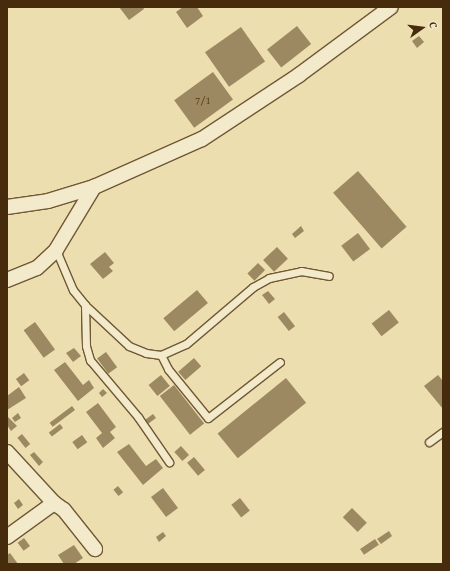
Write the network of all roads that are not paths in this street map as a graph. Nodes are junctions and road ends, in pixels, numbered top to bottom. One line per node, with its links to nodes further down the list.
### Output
1 (391, 7): 2 (street)
2 (94, 187): 3 (street); 4 (street)
3 (7, 207)
4 (56, 250): 6 (street); 7 (lane)
5 (329, 276): 8 (lane)
6 (7, 280)
7 (85, 305): 8 (lane); 13 (lane)
8 (160, 355): 9 (lane)
9 (280, 362)
10 (443, 432): 11 (lane)
11 (429, 442)
12 (7, 452): 14 (street)
13 (169, 462)
14 (54, 503): 15 (street); 16 (street)
15 (7, 537)
16 (95, 549)

